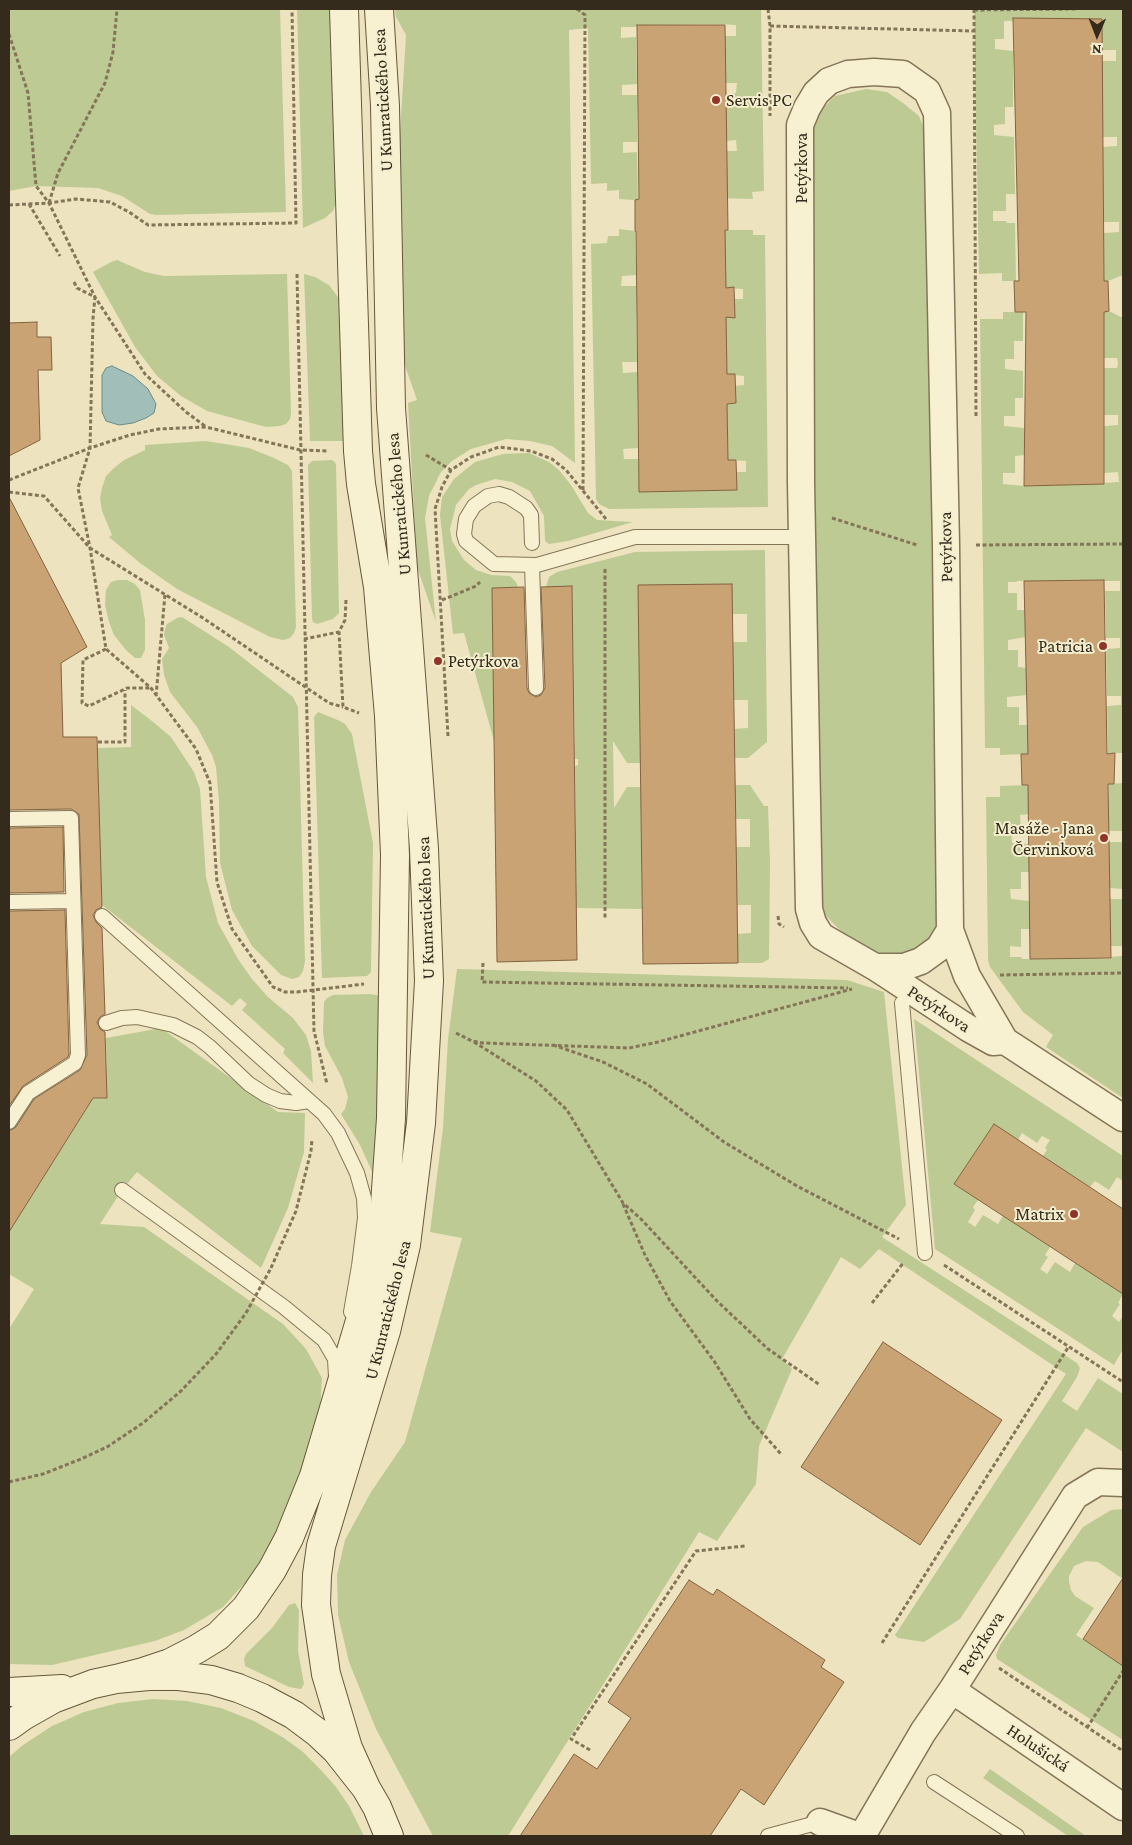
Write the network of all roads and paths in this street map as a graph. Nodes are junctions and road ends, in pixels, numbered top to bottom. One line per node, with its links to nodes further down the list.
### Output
1 (117, 9): 13 (path)
2 (292, 9): 13 (path)
3 (344, 9): 81 (street, U Kunratického lesa)
4 (379, 9): 97 (street, U Kunratického lesa)
5 (577, 9): 10 (path)
6 (585, 9): 10 (path)
7 (768, 9): 11 (path)
8 (976, 9): 9 (path)
9 (1076, 9)
10 (585, 15): 27 (path)
11 (974, 31)
12 (9, 34): 13 (path)
13 (49, 203): 14 (path); 19 (path)
14 (30, 204): 15 (path); 16 (path)
15 (9, 205)
16 (60, 256)
17 (297, 274): 22 (path)
18 (74, 282): 19 (path)
19 (95, 297): 20 (path); 21 (path)
20 (206, 426): 21 (path); 22 (path)
21 (90, 448): 26 (path); 37 (path)
22 (300, 450): 23 (path); 43 (path)
23 (329, 451)
24 (422, 452): 25 (path)
25 (451, 470)
26 (9, 480)
27 (583, 491)
28 (9, 492): 37 (path)
29 (830, 517): 35 (path)
30 (606, 519): 34 (path)
31 (802, 537): 34 (lane); 57 (street, Petýrkova); 59 (street, Petýrkova)
32 (532, 543): 38 (lane)
33 (1123, 544): 36 (path)
34 (605, 545): 39 (lane); 56 (path)
35 (923, 545)
36 (968, 545)
37 (90, 548): 40 (path); 44 (path)
38 (498, 564): 39 (lane); 41 (path)
39 (532, 565): 47 (lane)
40 (165, 594): 45 (path); 49 (path)
41 (442, 600)
42 (338, 632): 43 (path)
43 (304, 639): 45 (path)
44 (106, 649): 46 (path); 48 (path)
45 (306, 686): 50 (path); 62 (path)
46 (151, 688): 48 (path); 49 (path)
47 (536, 688)
48 (125, 689): 51 (path)
49 (158, 698): 62 (path)
50 (343, 707)
51 (98, 742)
52 (9, 819): 53 (lane)
53 (73, 901): 54 (lane); 72 (lane)
54 (9, 902)
55 (102, 916): 70 (lane)
56 (605, 918)
57 (950, 930): 59 (street, Petýrkova); 66 (street, Petýrkova)
58 (483, 963): 68 (path)
59 (875, 967): 66 (street, Petýrkova)
60 (1123, 973): 61 (path)
61 (997, 975)
62 (313, 990): 69 (path)
63 (902, 1003): 76 (lane)
64 (106, 1023): 70 (lane)
65 (451, 1030): 67 (path)
66 (1005, 1040): 71 (street, Petýrkova)
67 (472, 1041): 68 (path); 75 (path)
68 (548, 1044): 76 (path)
69 (328, 1086)
70 (309, 1101): 81 (lane)
71 (1123, 1118)
72 (9, 1122)
73 (312, 1133): 83 (path, bridge)
74 (122, 1190): 81 (lane)
75 (623, 1203): 80 (path); 82 (path)
76 (926, 1253): 77 (path); 78 (path)
77 (872, 1303)
78 (1069, 1346): 79 (path); 86 (path)
79 (1123, 1382)
80 (820, 1386)
81 (337, 1397): 89 (street, U Kunratického lesa)
82 (781, 1454)
83 (9, 1482)
84 (1123, 1483): 90 (street, Petýrkova)
85 (745, 1546): 94 (path)
86 (882, 1643)
87 (999, 1661): 93 (path)
88 (1123, 1671): 93 (path)
89 (105, 1681): 91 (street); 92 (street); 97 (street)
90 (952, 1690): 98 (street, Holušická); 102 (street, Petýrkova)
91 (9, 1692)
92 (9, 1726)
93 (1087, 1728): 95 (path)
94 (590, 1750)
95 (1123, 1752)
96 (934, 1782): 103 (lane)
97 (371, 1798): 100 (street)
98 (1123, 1807)
99 (820, 1822): 101 (lane); 102 (street, Petýrkova)
100 (391, 1836)
101 (768, 1836)
102 (861, 1836)
103 (1017, 1836)

